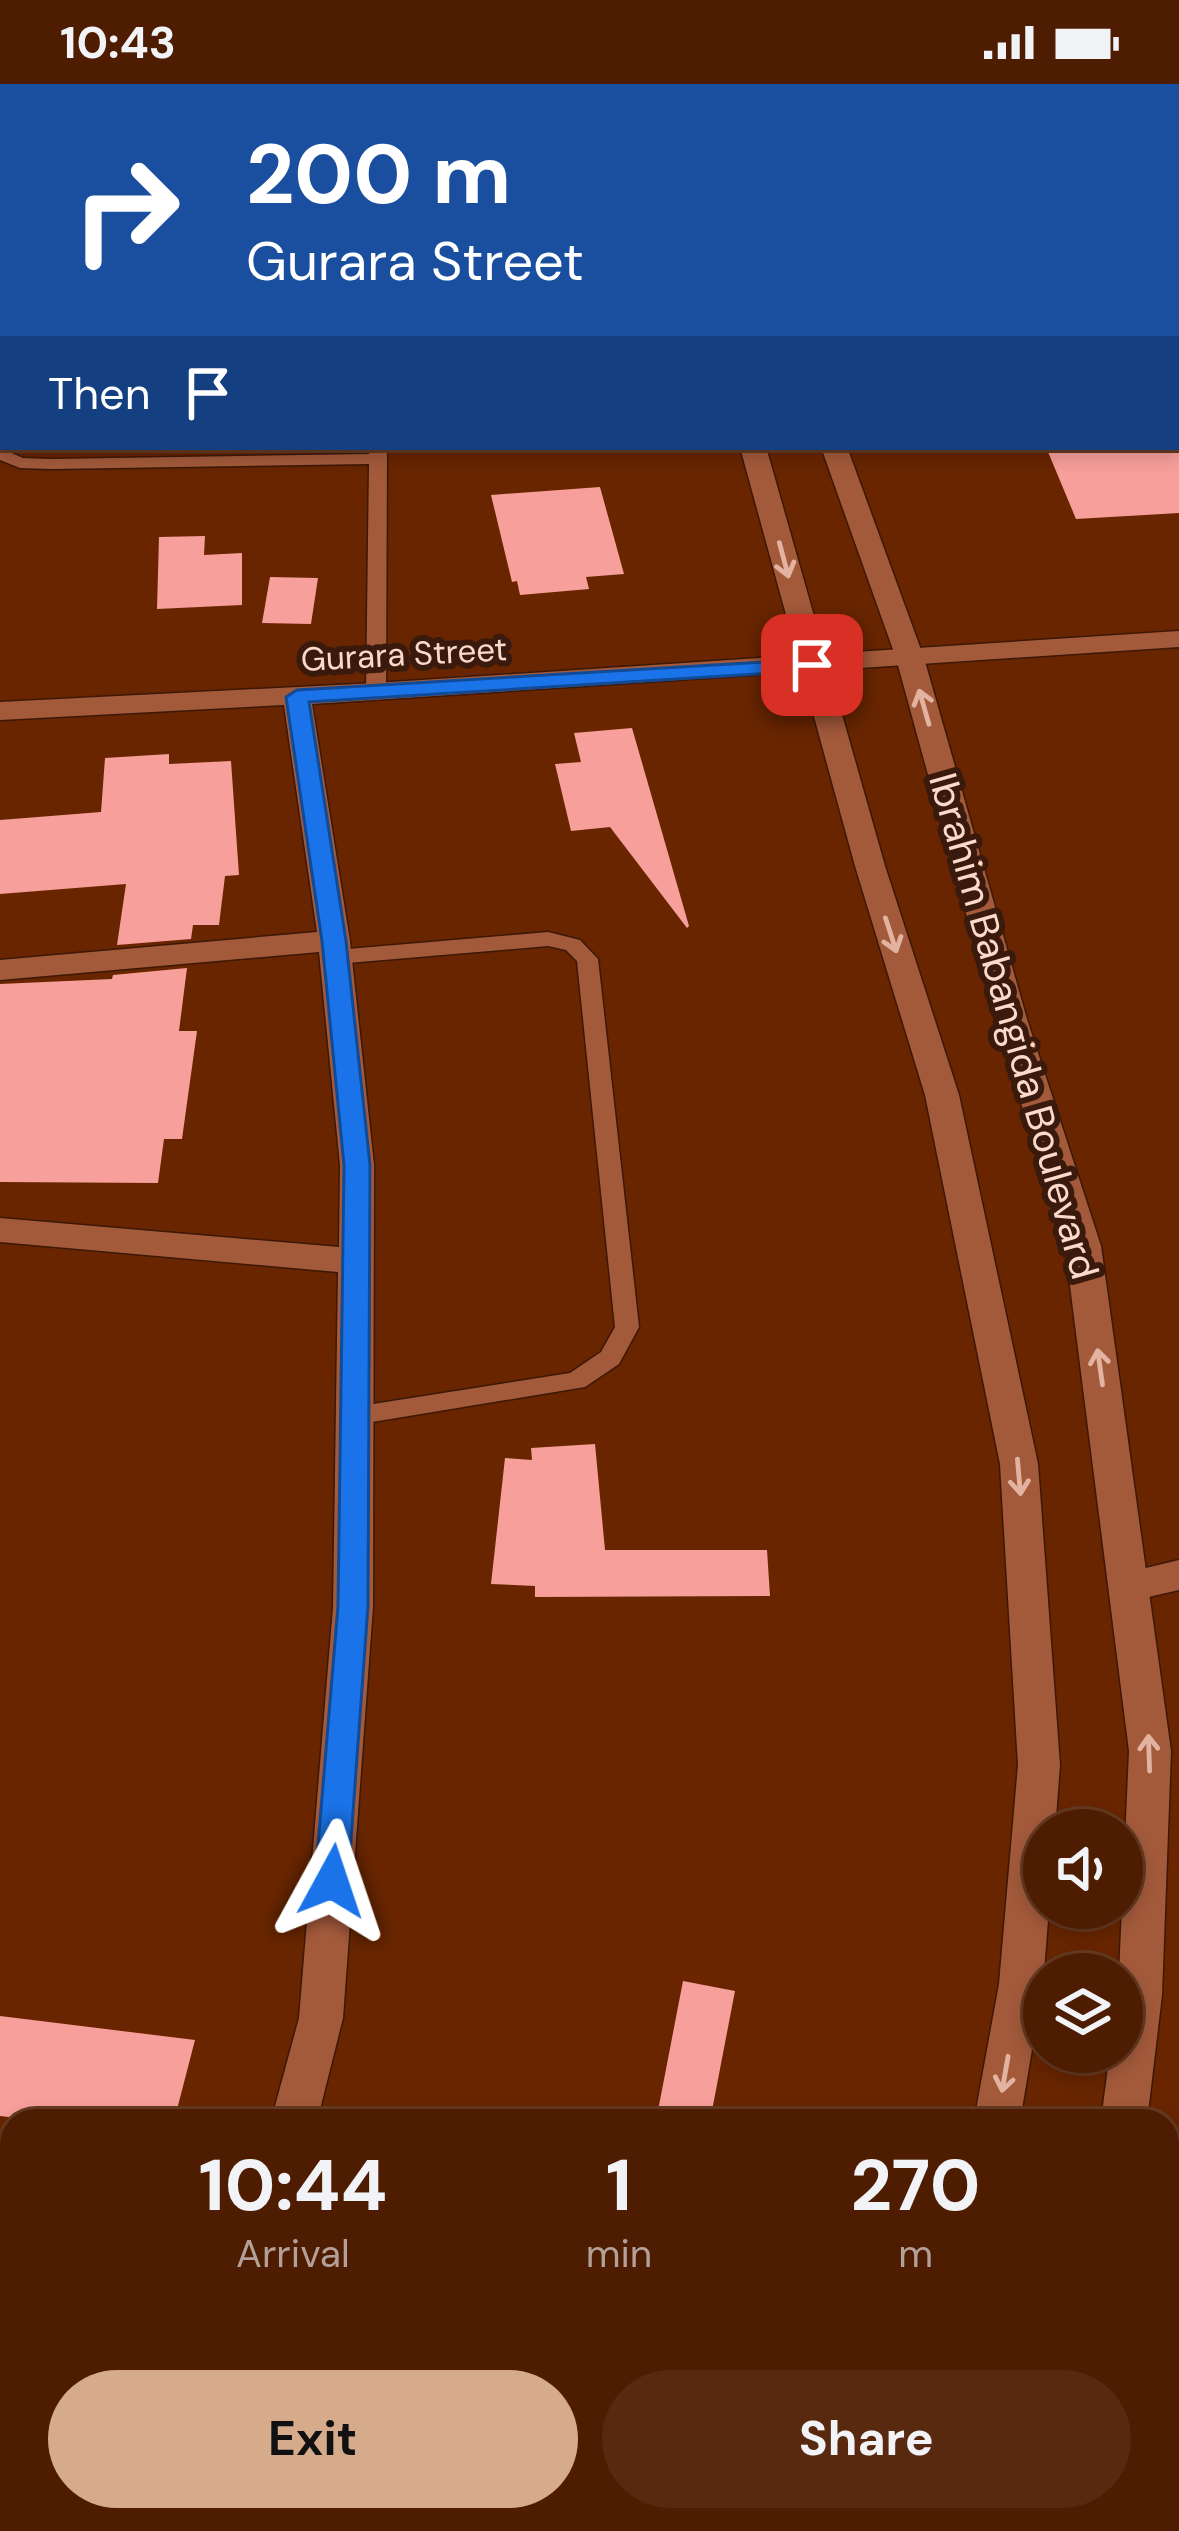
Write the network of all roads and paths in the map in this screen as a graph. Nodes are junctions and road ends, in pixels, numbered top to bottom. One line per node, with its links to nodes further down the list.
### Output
1 (755, 450): 7 (street, one-way to 7)
2 (835, 450): 6 (street, Ibrahim Babangida Boulevard)
3 (0, 453): 4 (lane)
4 (378, 453): 8 (lane)
5 (1179, 639): 6 (street, Gurara Street)
6 (910, 658): 7 (street, Gurara Street); 17 (street, Ibrahim Babangida Boulevard, one-way to 6)
7 (812, 665): 8 (street, Gurara Street); 19 (street, one-way to 19)
8 (376, 692): 9 (street, Gurara Street)
9 (297, 697): 10 (street, Gurara Street); 11 (street)
10 (0, 711)
11 (335, 949): 12 (street); 14 (street); 15 (lane)
12 (0, 970)
13 (0, 1230): 14 (street)
14 (353, 1261): 15 (street)
15 (354, 1416): 18 (street)
16 (1179, 1575): 17 (street)
17 (1131, 1586): 20 (street, Ibrahim Babangida Boulevard, one-way to 17)
18 (297, 2109)
19 (999, 2109)
20 (1126, 2109)

